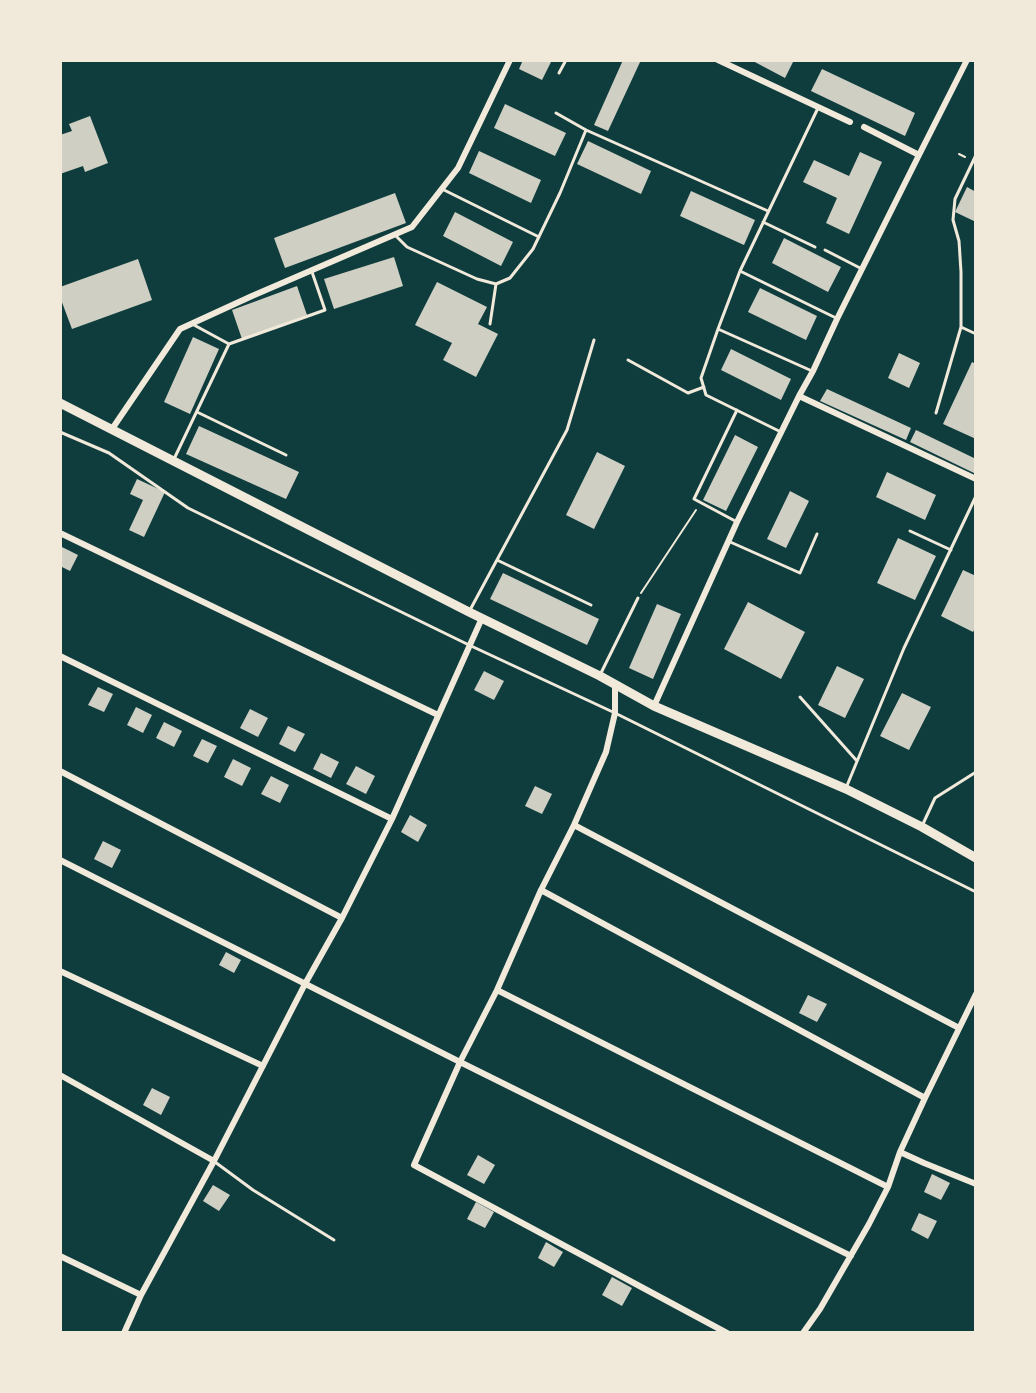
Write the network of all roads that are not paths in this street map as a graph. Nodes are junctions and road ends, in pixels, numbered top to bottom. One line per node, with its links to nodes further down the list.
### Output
1 (510, 60): 13 (street)
2 (566, 60): 5 (lane)
3 (718, 60): 6 (street)
4 (967, 60): 11 (street)
5 (559, 73)
6 (819, 107): 8 (street); 14 (lane)
7 (556, 113): 10 (lane)
8 (850, 122)
9 (864, 127): 11 (street)
10 (586, 130): 14 (lane); 17 (lane)
11 (919, 155): 20 (street)
12 (976, 155): 27 (lane)
13 (442, 189): 16 (street); 17 (lane)
14 (768, 211): 15 (lane)
15 (762, 222): 18 (lane); 22 (lane)
16 (395, 235): 21 (street); 23 (lane)
17 (538, 237): 23 (lane)
18 (816, 247)
19 (825, 250): 20 (lane)
20 (862, 268): 24 (street)
21 (312, 270): 25 (street); 31 (lane)
22 (740, 272): 24 (lane); 28 (lane)
23 (496, 284): 26 (lane)
24 (837, 319): 33 (street)
25 (192, 324): 31 (lane); 40 (street)
26 (490, 324)
27 (961, 327): 29 (lane); 39 (lane)
28 (718, 329): 33 (lane); 34 (lane)
29 (976, 334)
30 (594, 340): 53 (lane)
31 (229, 344): 38 (lane)
32 (628, 360): 34 (lane)
33 (813, 371): 35 (street)
34 (704, 387): 37 (lane)
35 (799, 396): 42 (street); 45 (street)
36 (60, 403): 40 (main road)
37 (737, 411): 42 (lane); 47 (lane)
38 (197, 412): 43 (lane); 44 (lane)
39 (936, 413)
40 (111, 429): 44 (main road)
41 (60, 432): 58 (lane)
42 (781, 432): 47 (street)
43 (286, 455)
44 (174, 461): 56 (main road)
45 (976, 479)
46 (976, 496): 52 (lane)
47 (737, 522): 51 (street)
48 (910, 531): 52 (lane)
49 (60, 533): 65 (street)
50 (817, 534): 51 (lane)
51 (728, 542): 63 (street)
52 (951, 550): 66 (lane)
53 (497, 560): 55 (lane); 56 (lane)
54 (638, 598): 60 (lane)
55 (591, 605)
56 (469, 612): 57 (main road)
57 (482, 618): 58 (street); 60 (main road)
58 (469, 645): 64 (lane); 65 (street)
59 (60, 657): 70 (street)
60 (600, 676): 61 (main road)
61 (615, 685): 63 (main road); 64 (street)
62 (800, 697): 66 (lane)
63 (654, 706): 69 (main road)
64 (615, 713): 71 (street); 76 (lane)
65 (438, 715): 70 (street)
66 (857, 761): 69 (lane)
67 (60, 771): 77 (street)
68 (976, 772): 72 (lane)
69 (846, 789): 72 (main road)
70 (392, 819): 77 (street)
71 (574, 825): 75 (street); 82 (street)
72 (922, 827): 73 (main road)
73 (976, 858)
74 (60, 860): 79 (street)
75 (541, 890): 80 (street); 86 (street)
76 (976, 892)
77 (342, 918): 79 (street)
78 (60, 971): 84 (street)
79 (305, 984): 83 (street); 84 (street)
80 (497, 990): 83 (street); 90 (street)
81 (976, 994): 82 (street)
82 (959, 1028): 86 (street)
83 (460, 1062): 93 (street); 96 (street)
84 (263, 1066): 88 (street)
85 (60, 1075): 88 (street)
86 (925, 1098): 87 (street)
87 (900, 1152): 89 (street); 90 (street)
88 (214, 1161): 91 (lane); 94 (street)
89 (976, 1184)
90 (888, 1186): 93 (street)
91 (334, 1240)
92 (60, 1256): 94 (street)
93 (851, 1256): 97 (street)
94 (141, 1295): 95 (street)
95 (124, 1333)
96 (727, 1333)
97 (803, 1333)

